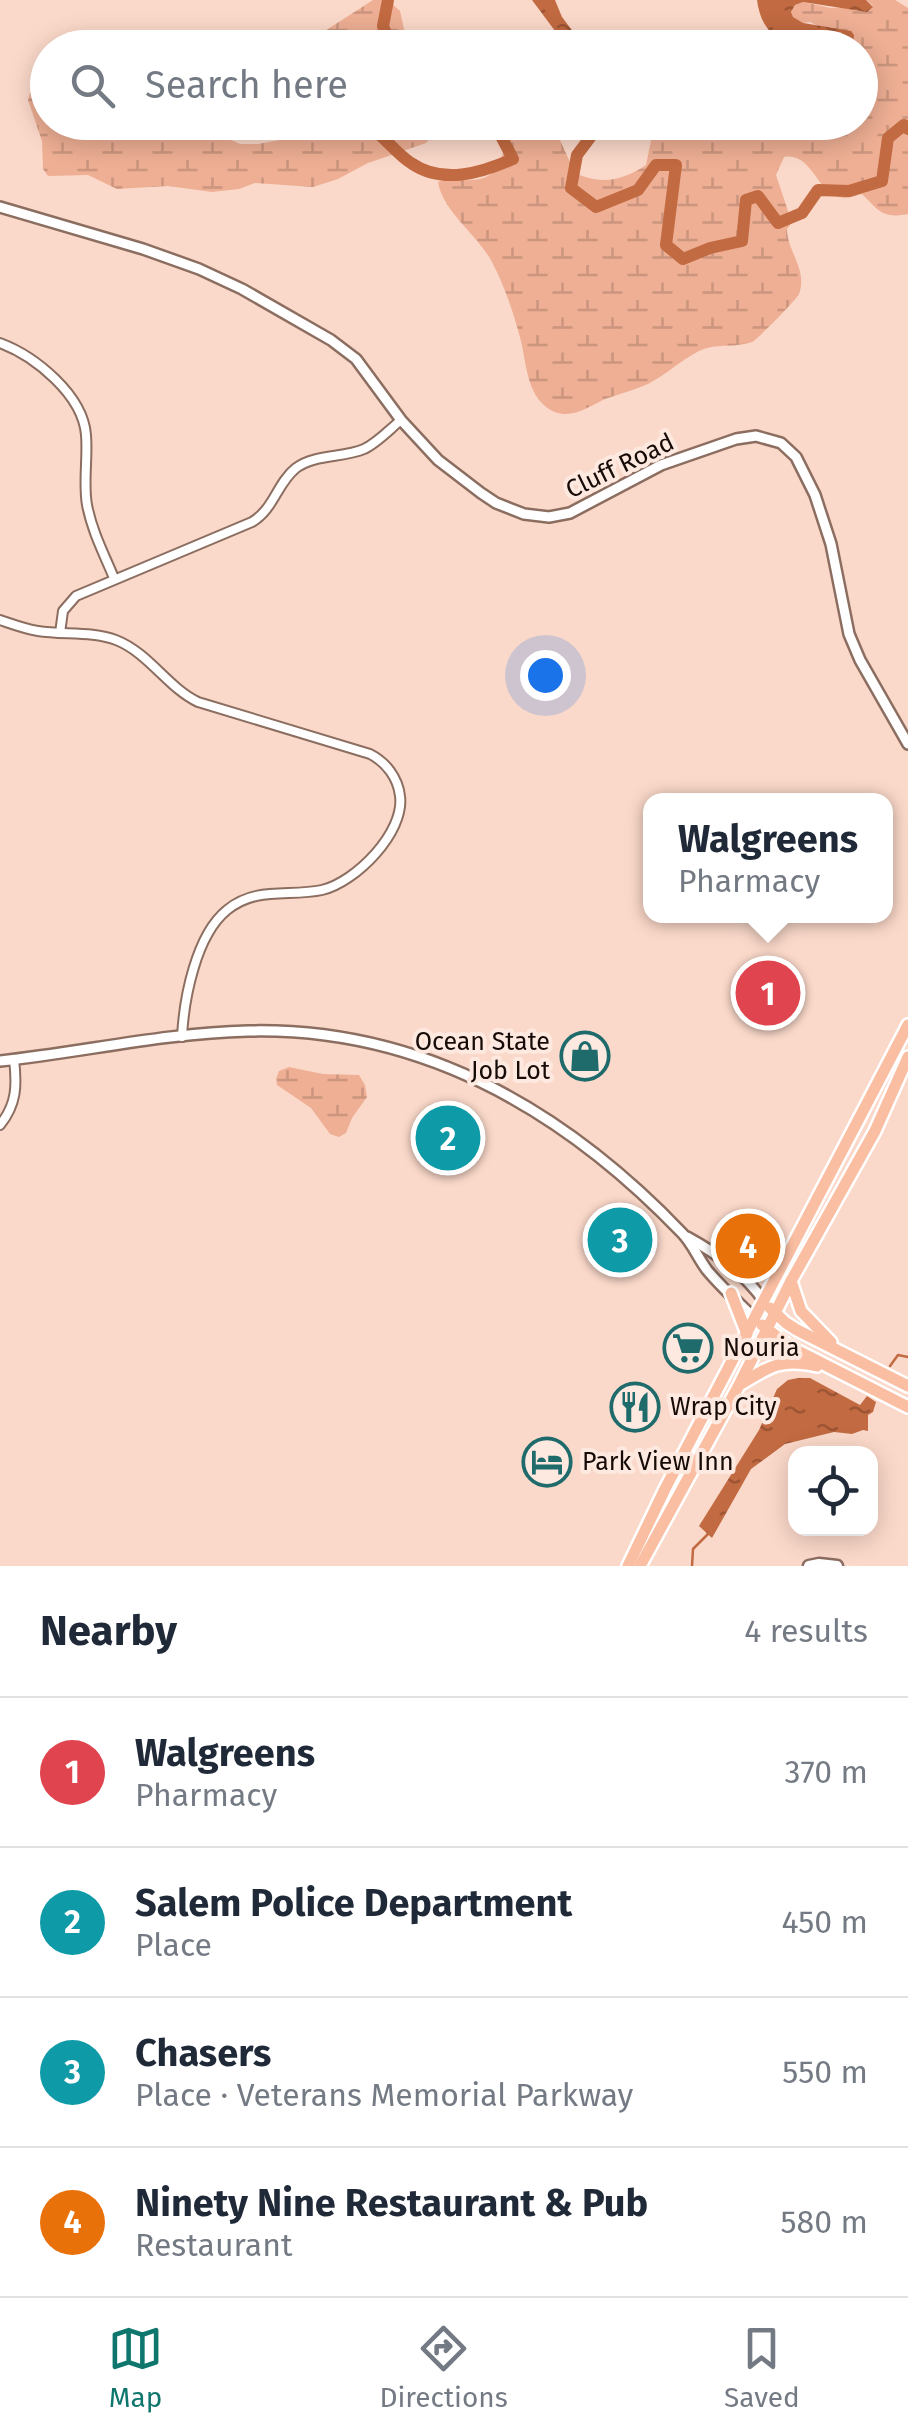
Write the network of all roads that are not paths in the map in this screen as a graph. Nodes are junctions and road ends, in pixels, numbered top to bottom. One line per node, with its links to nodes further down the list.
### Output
1 (0, 207): 3 (street, Cluff Road)
2 (0, 343): 4 (street)
3 (401, 420): 4 (street); 7 (street, Cluff Road)
4 (114, 578): 6 (street)
5 (0, 620): 6 (street)
6 (60, 633): 9 (street)
7 (908, 744)
8 (908, 1025): 17 (main road)
9 (182, 1037): 11 (street); 14 (street)
10 (908, 1057): 15 (main road)
11 (14, 1059): 12 (street); 13 (street)
12 (0, 1061)
13 (0, 1126)
14 (685, 1236): 16 (street); 17 (street)
15 (791, 1281): 18 (main road); 22 (main road)
16 (731, 1293): 19 (street); 21 (main road)
17 (764, 1301): 18 (main road); 19 (main road)
18 (775, 1312): 20 (main road); 22 (main road)
19 (755, 1319): 20 (main road); 21 (main road)
20 (766, 1329): 23 (main road); 25 (main road)
21 (747, 1334): 27 (main road)
22 (846, 1354): 24 (main road)
23 (832, 1368): 25 (main road); 26 (main road)
24 (908, 1386)
25 (738, 1387): 28 (main road)
26 (908, 1407)
27 (628, 1566)
28 (640, 1566)
29 (809, 1566): 30 (main road)
30 (837, 1566)

